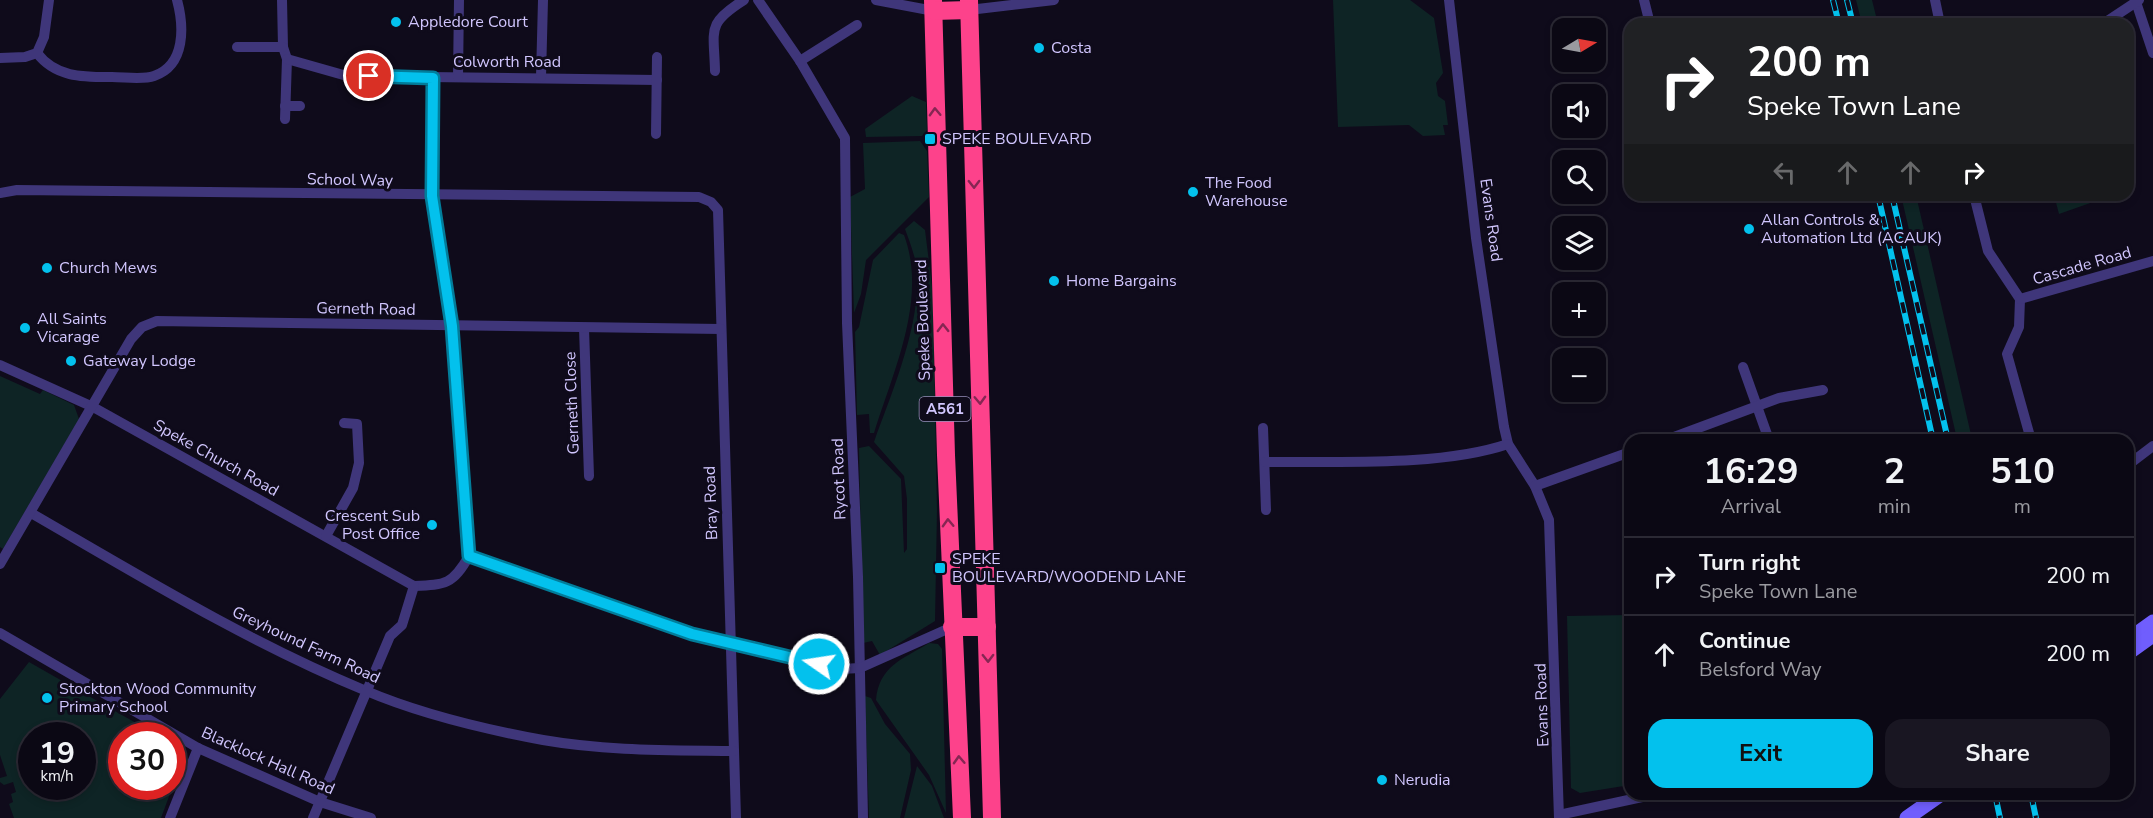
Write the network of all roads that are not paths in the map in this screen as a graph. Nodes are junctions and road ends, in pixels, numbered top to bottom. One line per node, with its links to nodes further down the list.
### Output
1 (49, 0): 22 (street)
2 (177, 0): 22 (street)
3 (282, 0): 21 (street)
4 (459, 0): 29 (street)
5 (543, 0): 30 (street)
6 (744, 0): 28 (street)
7 (758, 0): 27 (street)
8 (876, 0): 14 (street)
9 (1054, 0): 15 (street)
10 (1449, 0): 56 (street, Evans Road)
11 (1644, 0): 16 (street)
12 (1935, 0): 17 (street)
13 (2138, 1): 18 (street); 23 (street)
14 (933, 5): 15 (highway); 70 (highway, Speke Boulevard / A561, one-way to 14)
15 (969, 5): 71 (highway, A561, one-way to 71)
16 (1648, 18)
17 (1939, 18)
18 (2112, 18)
19 (857, 25): 27 (street)
20 (237, 47): 21 (street)
21 (283, 47): 26 (street)
22 (37, 53): 25 (street)
23 (2153, 53)
24 (657, 57): 32 (street)
25 (0, 58)
26 (287, 59): 31 (street, Colworth Road); 33 (street)
27 (800, 61): 77 (street, Rycot Road)
28 (714, 71)
29 (458, 77): 30 (street, Colworth Road); 31 (street, Colworth Road)
30 (542, 77): 32 (street, Colworth Road)
31 (433, 78): 38 (street)
32 (657, 80): 36 (street)
33 (285, 106): 34 (street); 35 (street)
34 (300, 106)
35 (285, 119)
36 (656, 134)
37 (0, 193): 38 (street, School Way)
38 (432, 196): 39 (street, School Way); 43 (street)
39 (699, 197): 45 (street, Bray Road)
40 (1976, 201): 42 (street)
41 (2153, 261): 42 (street, Cascade Road)
42 (2020, 299): 55 (street)
43 (452, 326): 44 (street, Gerneth Road); 49 (street, Gerneth Road); 66 (street)
44 (584, 328): 45 (street, Gerneth Road); 61 (street, Gerneth Close)
45 (721, 328): 75 (street, Bray Road)
46 (0, 365): 49 (street, Speke Church Road)
47 (1743, 367): 50 (street)
48 (1822, 390): 50 (street)
49 (93, 407): 64 (street, Gerneth Road); 65 (street, Speke Church Road)
50 (1757, 407): 53 (street); 54 (street)
51 (344, 423): 65 (street)
52 (1263, 428): 60 (street)
53 (1683, 434)
54 (1767, 434)
55 (2029, 434)
56 (1508, 444): 60 (street); 62 (street, Evans Road)
57 (2153, 446): 59 (street)
58 (1624, 454): 62 (street)
59 (2134, 460)
60 (1265, 462): 63 (street)
61 (589, 476)
62 (1535, 486): 84 (street, Evans Road)
63 (1266, 510)
64 (31, 513): 67 (street, Gerneth Road); 78 (street, Greyhound Farm Road)
65 (326, 536): 68 (street, Speke Church Road)
66 (469, 556): 68 (street); 75 (street)
67 (0, 564)
68 (414, 586): 78 (street)
69 (2153, 622): 74 (street)
70 (952, 627): 71 (highway); 77 (street); 90 (highway, Speke Boulevard / A561, one-way to 70)
71 (987, 627): 91 (highway, A561, one-way to 91)
72 (0, 633): 79 (street, Blacklock Hall Road)
73 (2153, 635): 76 (street)
74 (2134, 636)
75 (730, 643): 77 (street); 80 (street, Bray Road)
76 (2134, 649)
77 (860, 668): 89 (street, Rycot Road)
78 (366, 691): 80 (street, Greyhound Farm Road); 83 (street)
79 (198, 748): 83 (street, Blacklock Hall Road); 85 (street)
80 (734, 751): 88 (street, Bray Road)
81 (1631, 800): 84 (street)
82 (1932, 800): 92 (street)
83 (320, 802): 86 (street); 87 (street, Blacklock Hall Road)
84 (1559, 817)
85 (170, 818)
86 (313, 818)
87 (370, 818)
88 (736, 818)
89 (863, 818)
90 (962, 818)
91 (992, 818)
92 (1907, 818)

